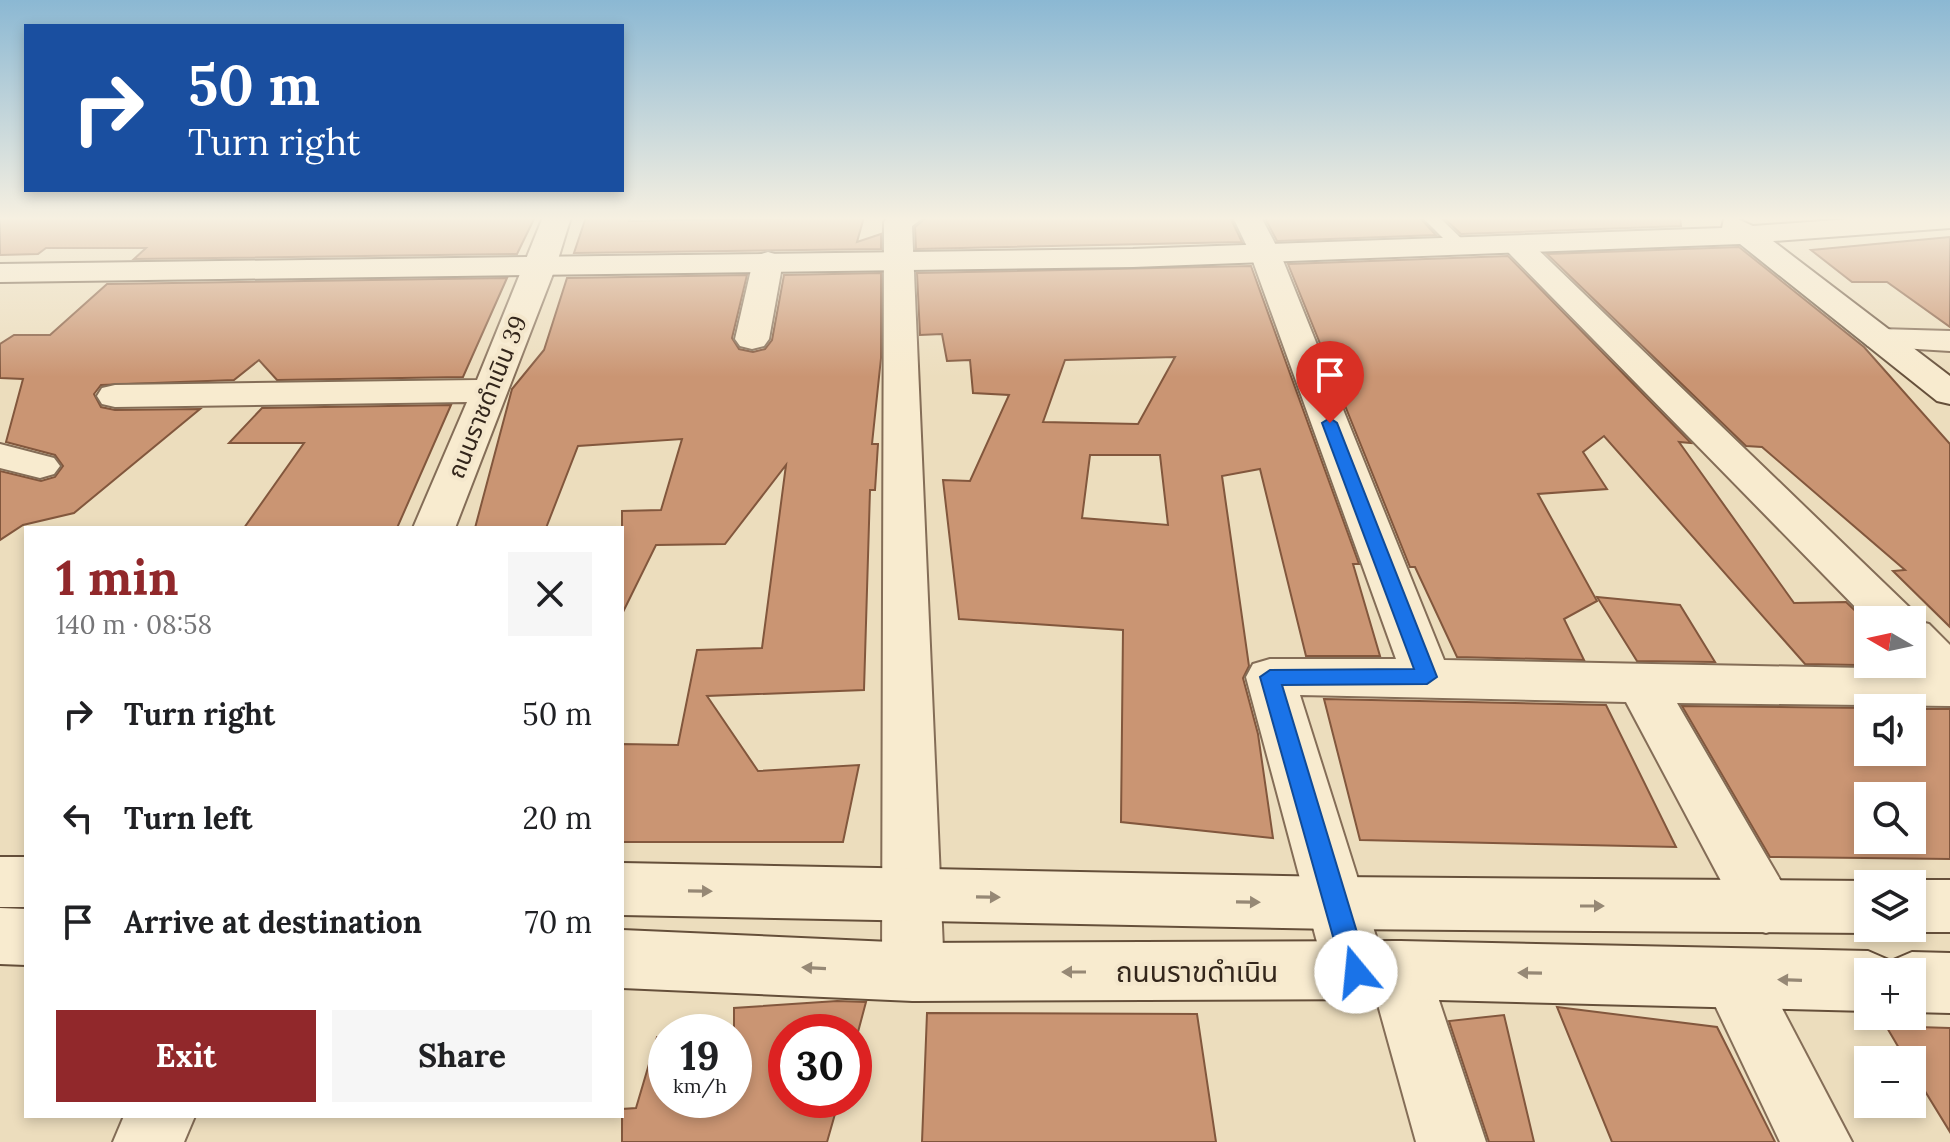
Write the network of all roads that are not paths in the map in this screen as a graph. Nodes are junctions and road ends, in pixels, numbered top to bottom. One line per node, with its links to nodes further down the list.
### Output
1 (209, 270): 8 (street)
2 (539, 270): 12 (street, ถนนราชดำเนิน 39)
3 (766, 270): 9 (street)
4 (906, 270): 27 (street)
5 (1270, 270): 21 (street)
6 (1542, 270): 18 (street)
7 (1792, 270): 10 (street)
8 (0, 273)
9 (752, 339)
10 (1880, 339): 11 (street); 13 (street)
11 (1950, 341)
12 (490, 391): 14 (street); 17 (street, ถนนราชดำเนิน 39)
13 (1950, 393)
14 (115, 396)
15 (0, 456): 16 (street)
16 (40, 466)
17 (435, 526)
18 (1881, 606)
19 (1926, 650): 20 (street)
20 (1950, 674)
21 (1427, 677): 22 (street); 28 (street)
22 (1641, 684): 23 (street); 31 (street)
23 (1950, 688)
24 (0, 882): 25 (street)
25 (24, 882)
26 (624, 889): 27 (street, one-way to 27)
27 (912, 896): 28 (street, one-way to 28); 37 (street)
28 (1335, 903): 31 (street, one-way to 31); 36 (street)
29 (1926, 906): 30 (street)
30 (1950, 906)
31 (1766, 907): 32 (street)
32 (1854, 907)
33 (0, 936): 34 (street)
34 (24, 937)
35 (624, 959): 37 (street, ถนนราขดำเนิน, one-way to 35)
36 (1378, 971): 37 (street, ถนนราขดำเนิน, one-way to 37); 38 (street, ถนนราขดำเนิน, one-way to 36); 44 (street)
37 (913, 972)
38 (1733, 978): 39 (street, ถนนราขดำเนิน, one-way to 38); 45 (street)
39 (1854, 981)
40 (1926, 982): 41 (street)
41 (1950, 983)
42 (159, 1118): 43 (street)
43 (148, 1142)
44 (1451, 1142)
45 (1817, 1142)

